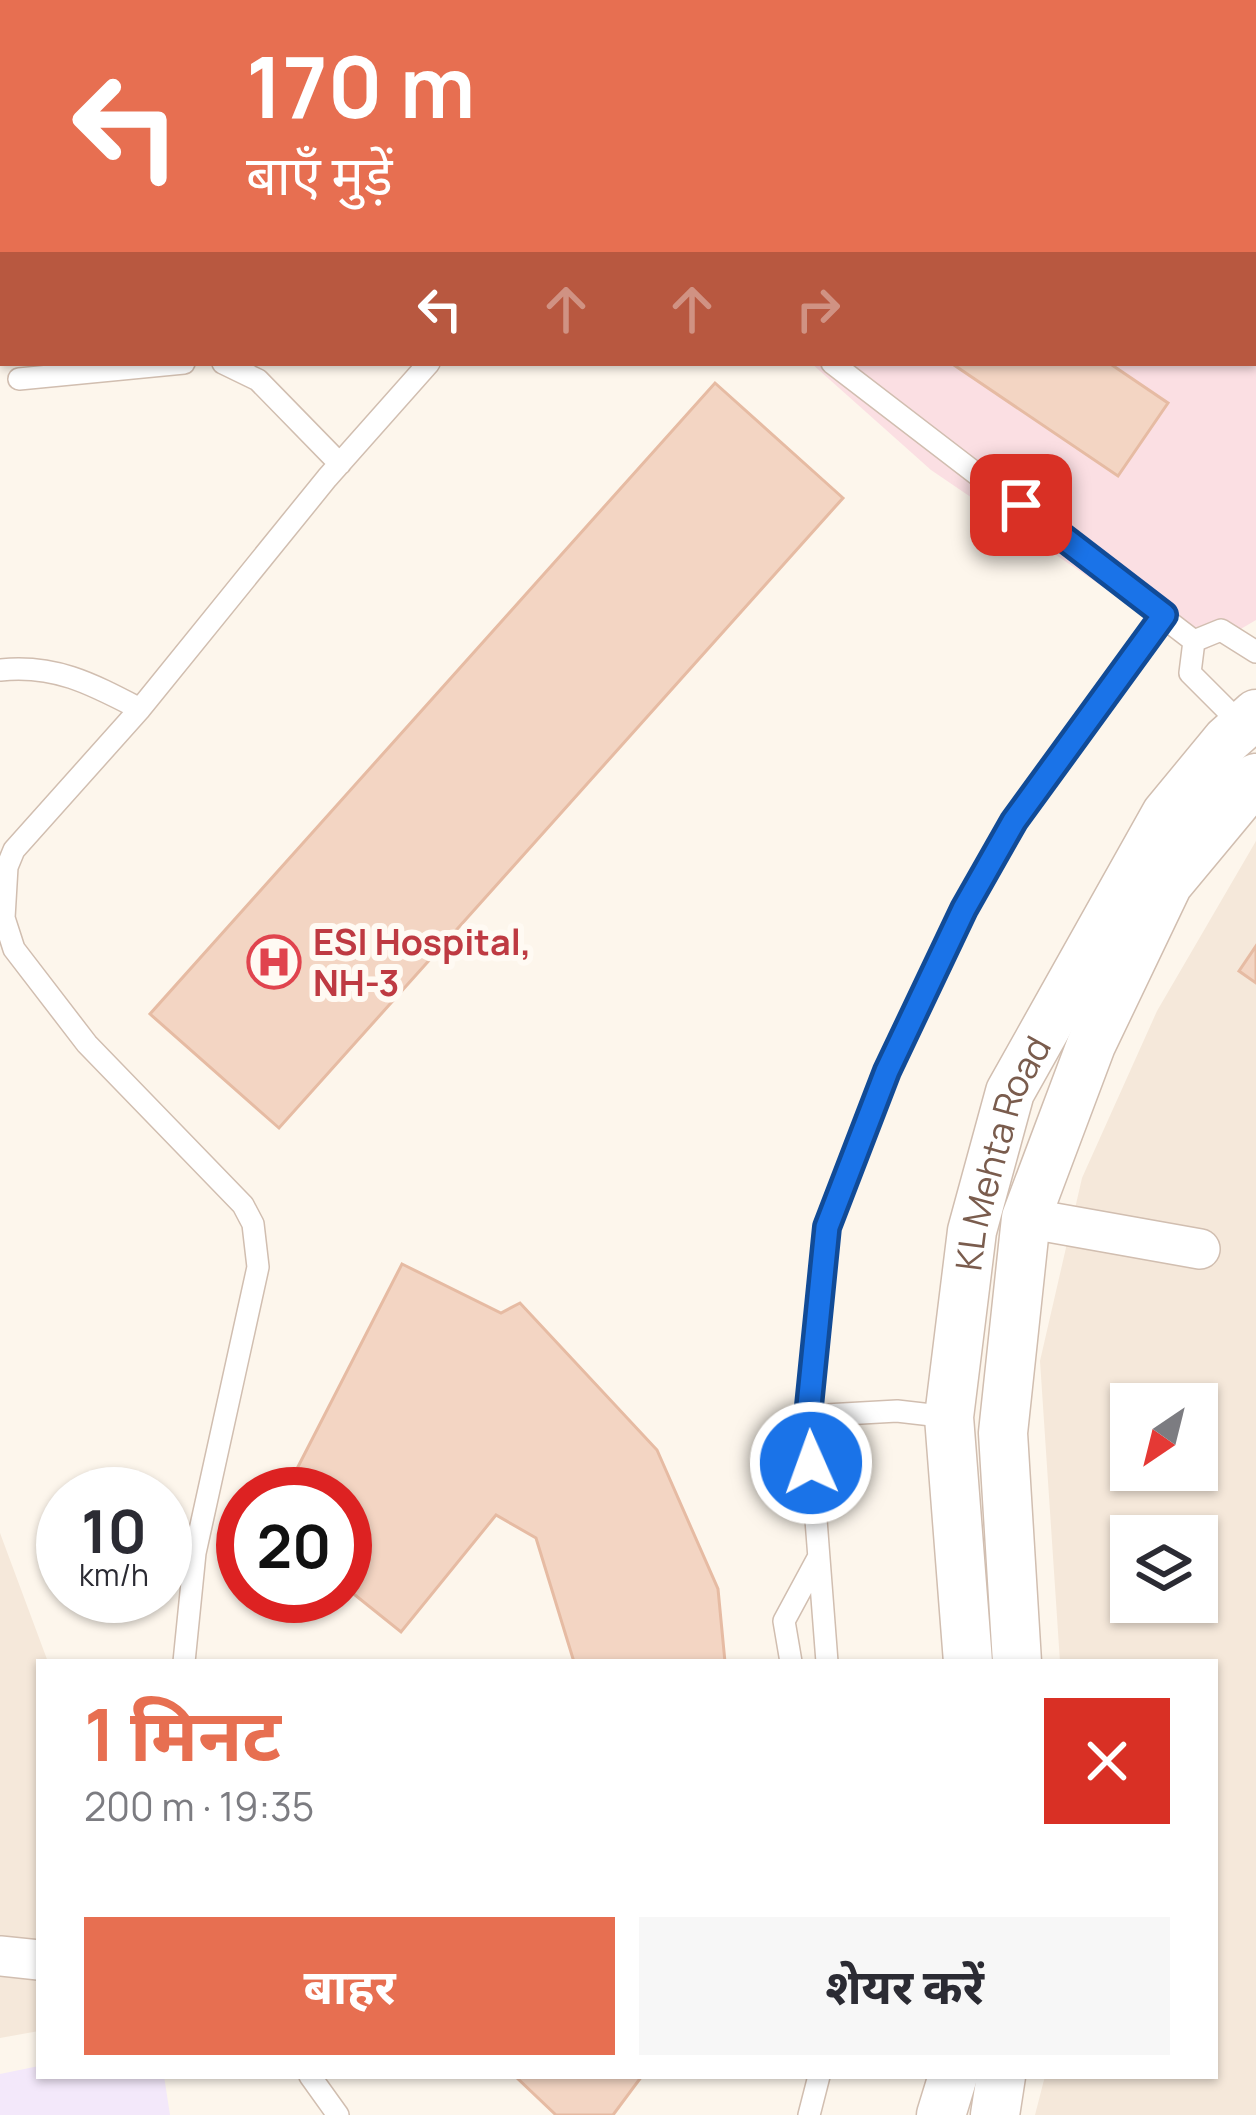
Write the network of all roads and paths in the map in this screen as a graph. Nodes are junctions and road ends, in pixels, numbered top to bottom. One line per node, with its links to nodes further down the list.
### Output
1 (153, 366): 5 (lane)
2 (229, 366): 6 (lane)
3 (426, 366): 6 (lane)
4 (836, 366): 7 (lane)
5 (19, 379)
6 (340, 464): 11 (lane)
7 (1164, 615): 8 (lane); 18 (lane)
8 (1194, 641): 9 (lane); 12 (lane)
9 (1256, 652)
10 (0, 670): 11 (lane)
11 (140, 709): 14 (lane)
12 (1249, 720): 19 (street, KL Mehta Road)
13 (1256, 778): 16 (street, KL Mehta Road)
14 (7, 850): 15 (lane)
15 (7, 945): 21 (lane)
16 (1027, 1218): 17 (street); 25 (street, KL Mehta Road)
17 (1200, 1249)
18 (808, 1416): 19 (lane); 20 (lane)
19 (950, 1417): 24 (street, KL Mehta Road)
20 (818, 1558): 22 (lane); 23 (lane)
21 (184, 1659)
22 (790, 1659)
23 (827, 1659)
24 (968, 1659)
25 (1017, 1659)
26 (0, 1956): 27 (street)
27 (36, 1960)
28 (312, 2079): 32 (lane)
29 (818, 2079): 33 (lane)
30 (952, 2079): 34 (street)
31 (1000, 2079): 35 (street)
32 (338, 2115)
33 (809, 2115)
34 (940, 2115)
35 (994, 2115)

